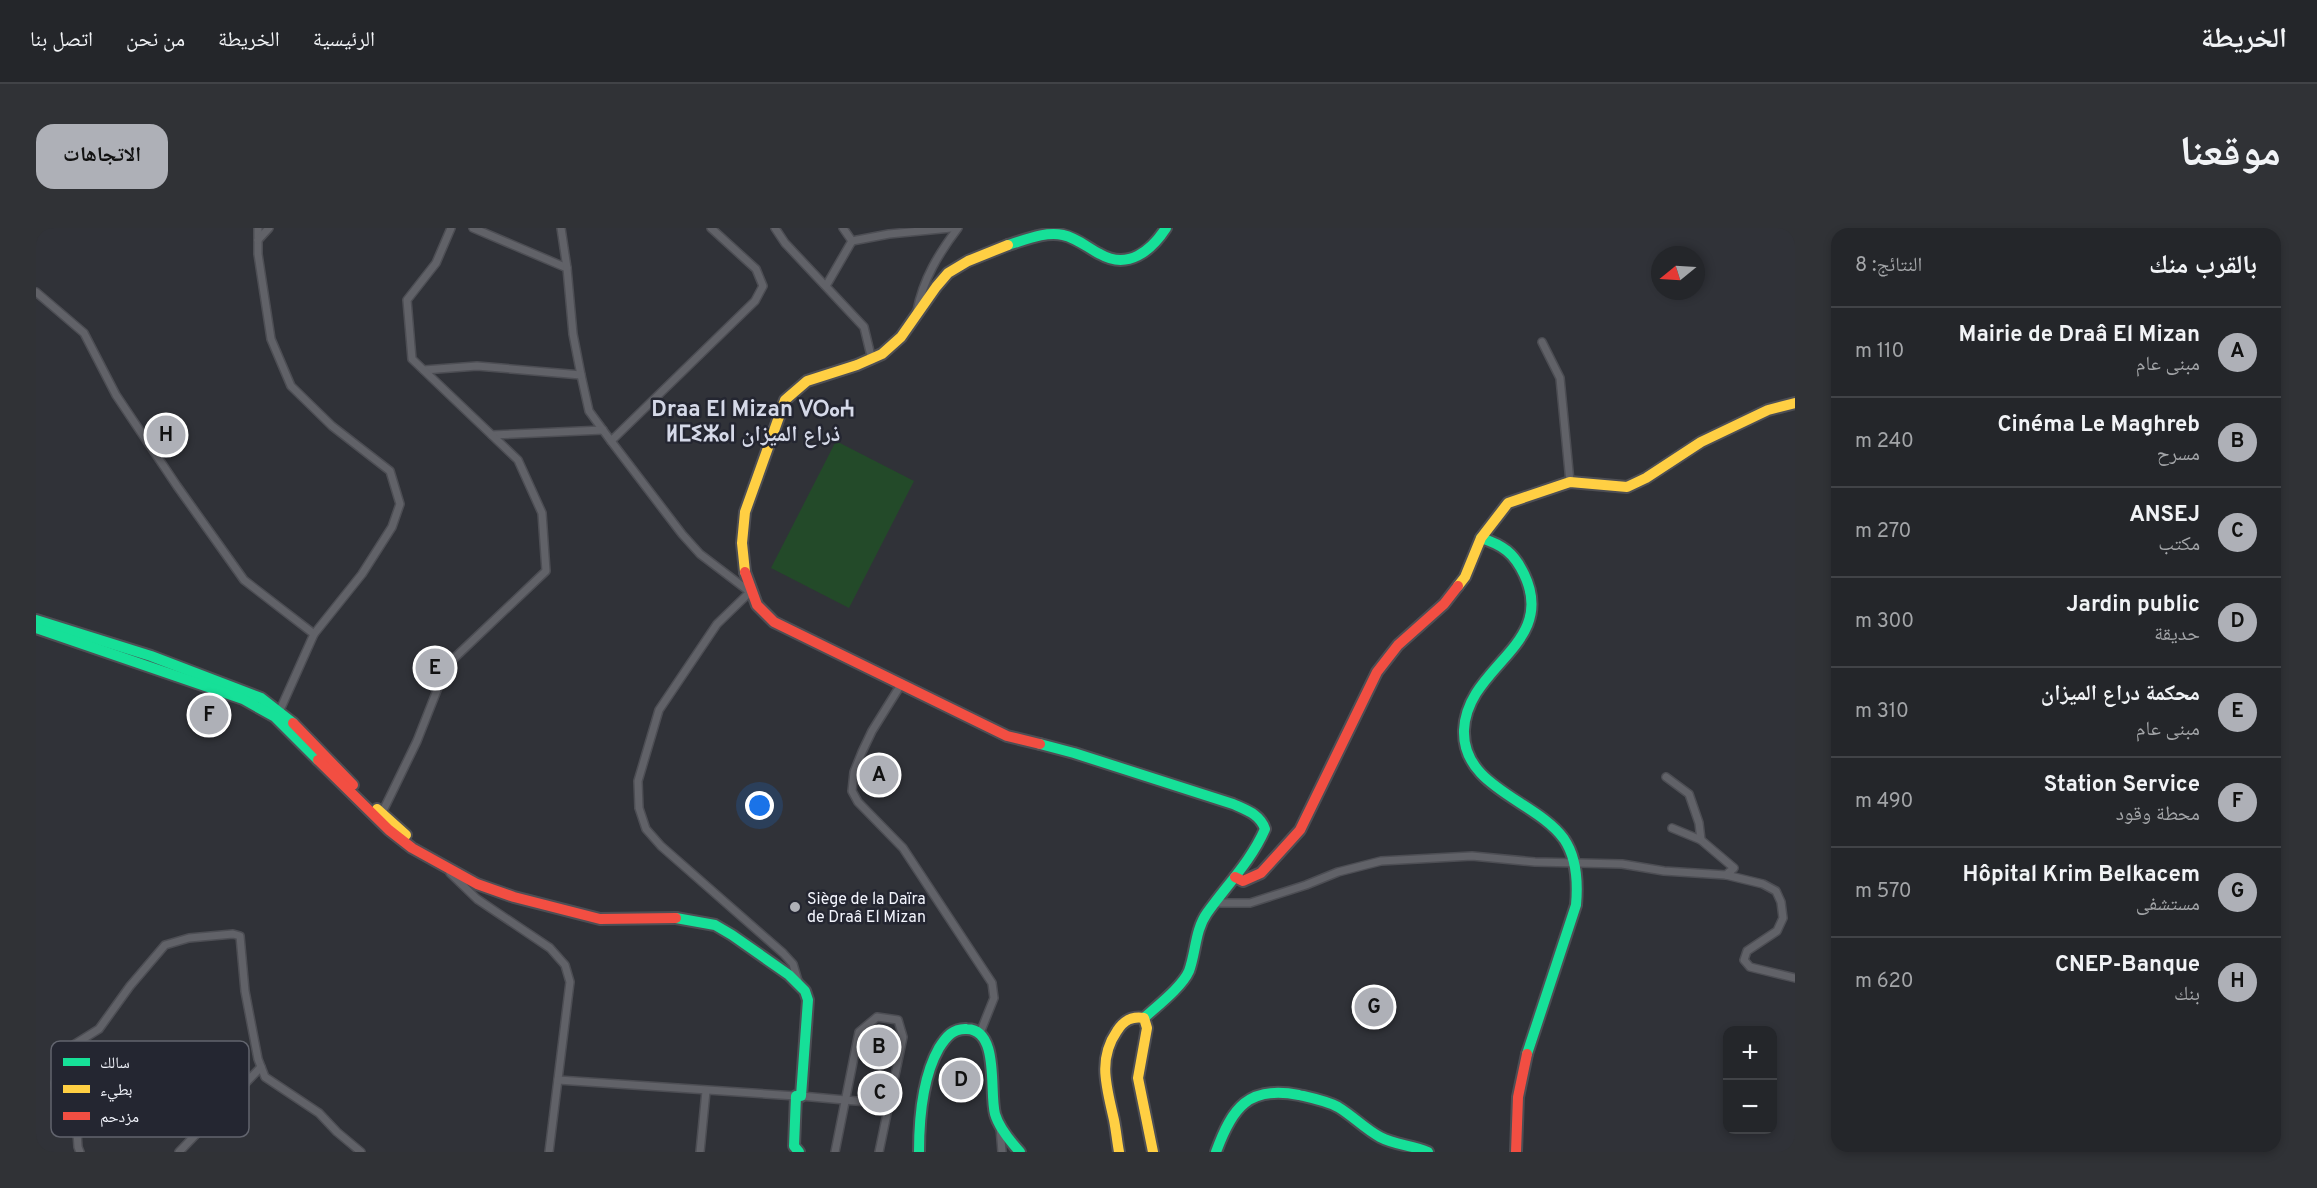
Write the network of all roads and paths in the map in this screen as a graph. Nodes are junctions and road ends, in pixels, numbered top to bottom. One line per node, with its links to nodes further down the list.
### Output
1 (258, 228): 12 (street)
2 (269, 228): 12 (street)
3 (451, 228): 20 (street)
4 (473, 228): 14 (street)
5 (561, 228): 14 (street)
6 (711, 228): 25 (street)
7 (775, 228): 15 (street)
8 (843, 228): 13 (street)
9 (951, 228): 13 (street)
10 (958, 228): 17 (street)
11 (1166, 228): 17 (main road)
12 (258, 240): 31 (street)
13 (852, 241): 15 (street)
14 (567, 268): 21 (street)
15 (826, 286): 19 (street)
16 (36, 292): 31 (street)
17 (916, 316): 19 (main road)
18 (1542, 342): 26 (street)
19 (872, 360): 28 (main road)
20 (424, 370): 21 (street); 24 (street)
21 (580, 375): 23 (street)
22 (1795, 403): 26 (main road)
23 (603, 430): 24 (street); 25 (street)
24 (492, 435): 35 (street)
25 (611, 441): 28 (street)
26 (1570, 482): 27 (main road)
27 (1481, 538): 38 (main road); 41 (main road)
28 (750, 592): 32 (main road); 44 (street)
29 (36, 620): 33 (main road)
30 (36, 628): 35 (main road)
31 (314, 634): 33 (street)
32 (902, 683): 41 (main road); 46 (street)
33 (280, 710): 35 (main road)
34 (1666, 777): 37 (street)
35 (380, 817): 39 (main road)
36 (1672, 828): 37 (street)
37 (1701, 840): 40 (street)
38 (1573, 861): 40 (street); 42 (street); 73 (main road)
39 (437, 863): 44 (main road); 50 (street)
40 (1726, 875): 43 (street)
41 (1235, 877): 42 (main road)
42 (1216, 903): 45 (main road)
43 (1795, 978)
44 (799, 984): 52 (main road)
45 (1143, 1018): 69 (main road); 70 (main road)
46 (980, 1033): 55 (main road); 66 (main road)
47 (80, 1041): 48 (street)
48 (261, 1067): 49 (street); 61 (street)
49 (249, 1079)
50 (558, 1080): 51 (street); 62 (street)
51 (706, 1091): 52 (street); 63 (street)
52 (799, 1096): 53 (street); 58 (main road)
53 (847, 1100): 54 (street); 54 (street); 64 (street)
54 (889, 1104): 65 (street)
55 (999, 1125): 67 (street); 68 (main road)
56 (77, 1137): 59 (street)
57 (193, 1137): 60 (street)
58 (795, 1150)
59 (80, 1152)
60 (179, 1152)
61 (361, 1152)
62 (549, 1152)
63 (700, 1152)
64 (835, 1152)
65 (879, 1152)
66 (919, 1152)
67 (1002, 1152)
68 (1020, 1152)
69 (1119, 1152)
70 (1153, 1152)
71 (1216, 1152): 72 (main road)
72 (1428, 1152)
73 (1516, 1152)

